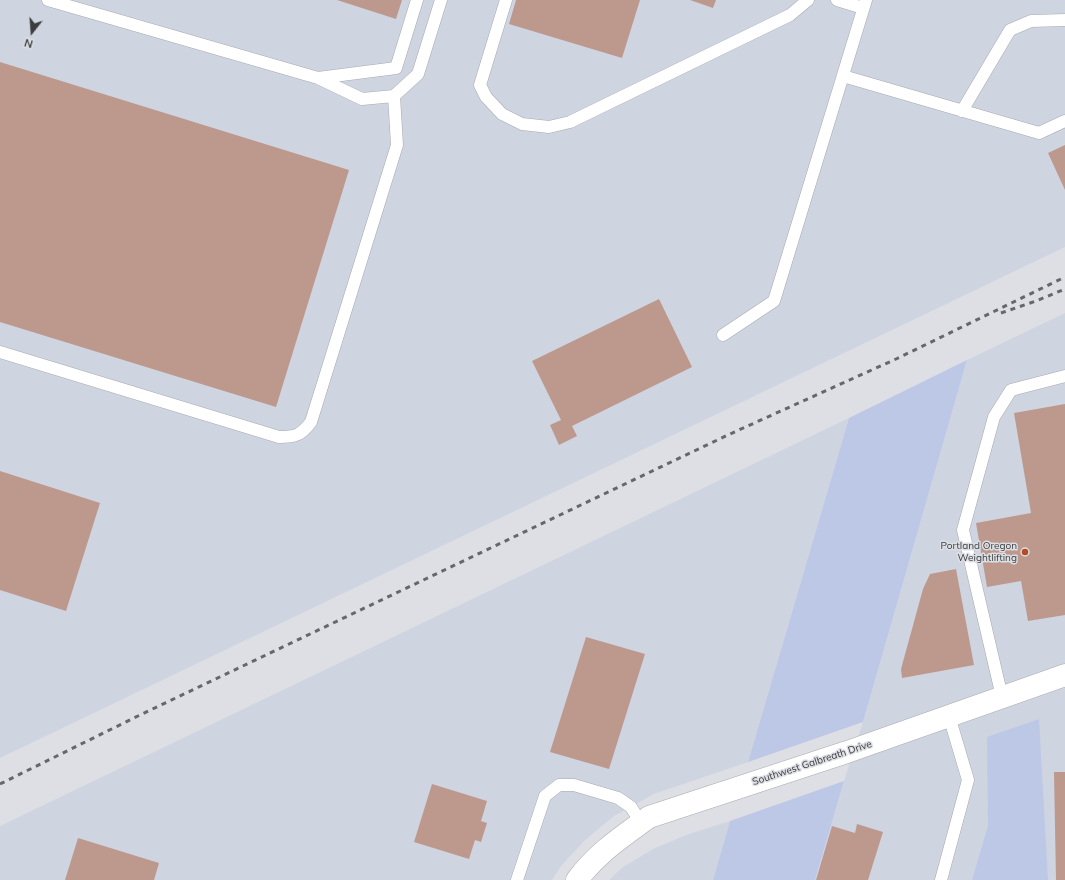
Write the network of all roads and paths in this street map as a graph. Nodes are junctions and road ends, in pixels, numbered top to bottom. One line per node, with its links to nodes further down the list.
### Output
1 (48, 0): 10 (lane)
2 (417, 0): 10 (lane)
3 (441, 0): 11 (lane)
4 (506, 0): 5 (lane)
5 (808, 0)
6 (837, 0): 7 (lane)
7 (865, 4): 9 (lane)
8 (1065, 20): 12 (lane)
9 (843, 76): 12 (lane); 14 (lane)
10 (318, 78): 11 (lane)
11 (394, 96): 15 (lane)
12 (962, 111): 13 (lane)
13 (1065, 121)
14 (724, 335)
15 (0, 352)
16 (1065, 376): 18 (lane)
17 (1065, 675): 18 (street, Southwest Galbreath Drive)
18 (1002, 697): 19 (street, Southwest Galbreath Drive)
19 (949, 716): 20 (street, Southwest Galbreath Drive); 23 (lane)
20 (641, 823): 21 (lane); 22 (street, Southwest Galbreath Drive)
21 (517, 880)
22 (577, 880)
23 (941, 880)

